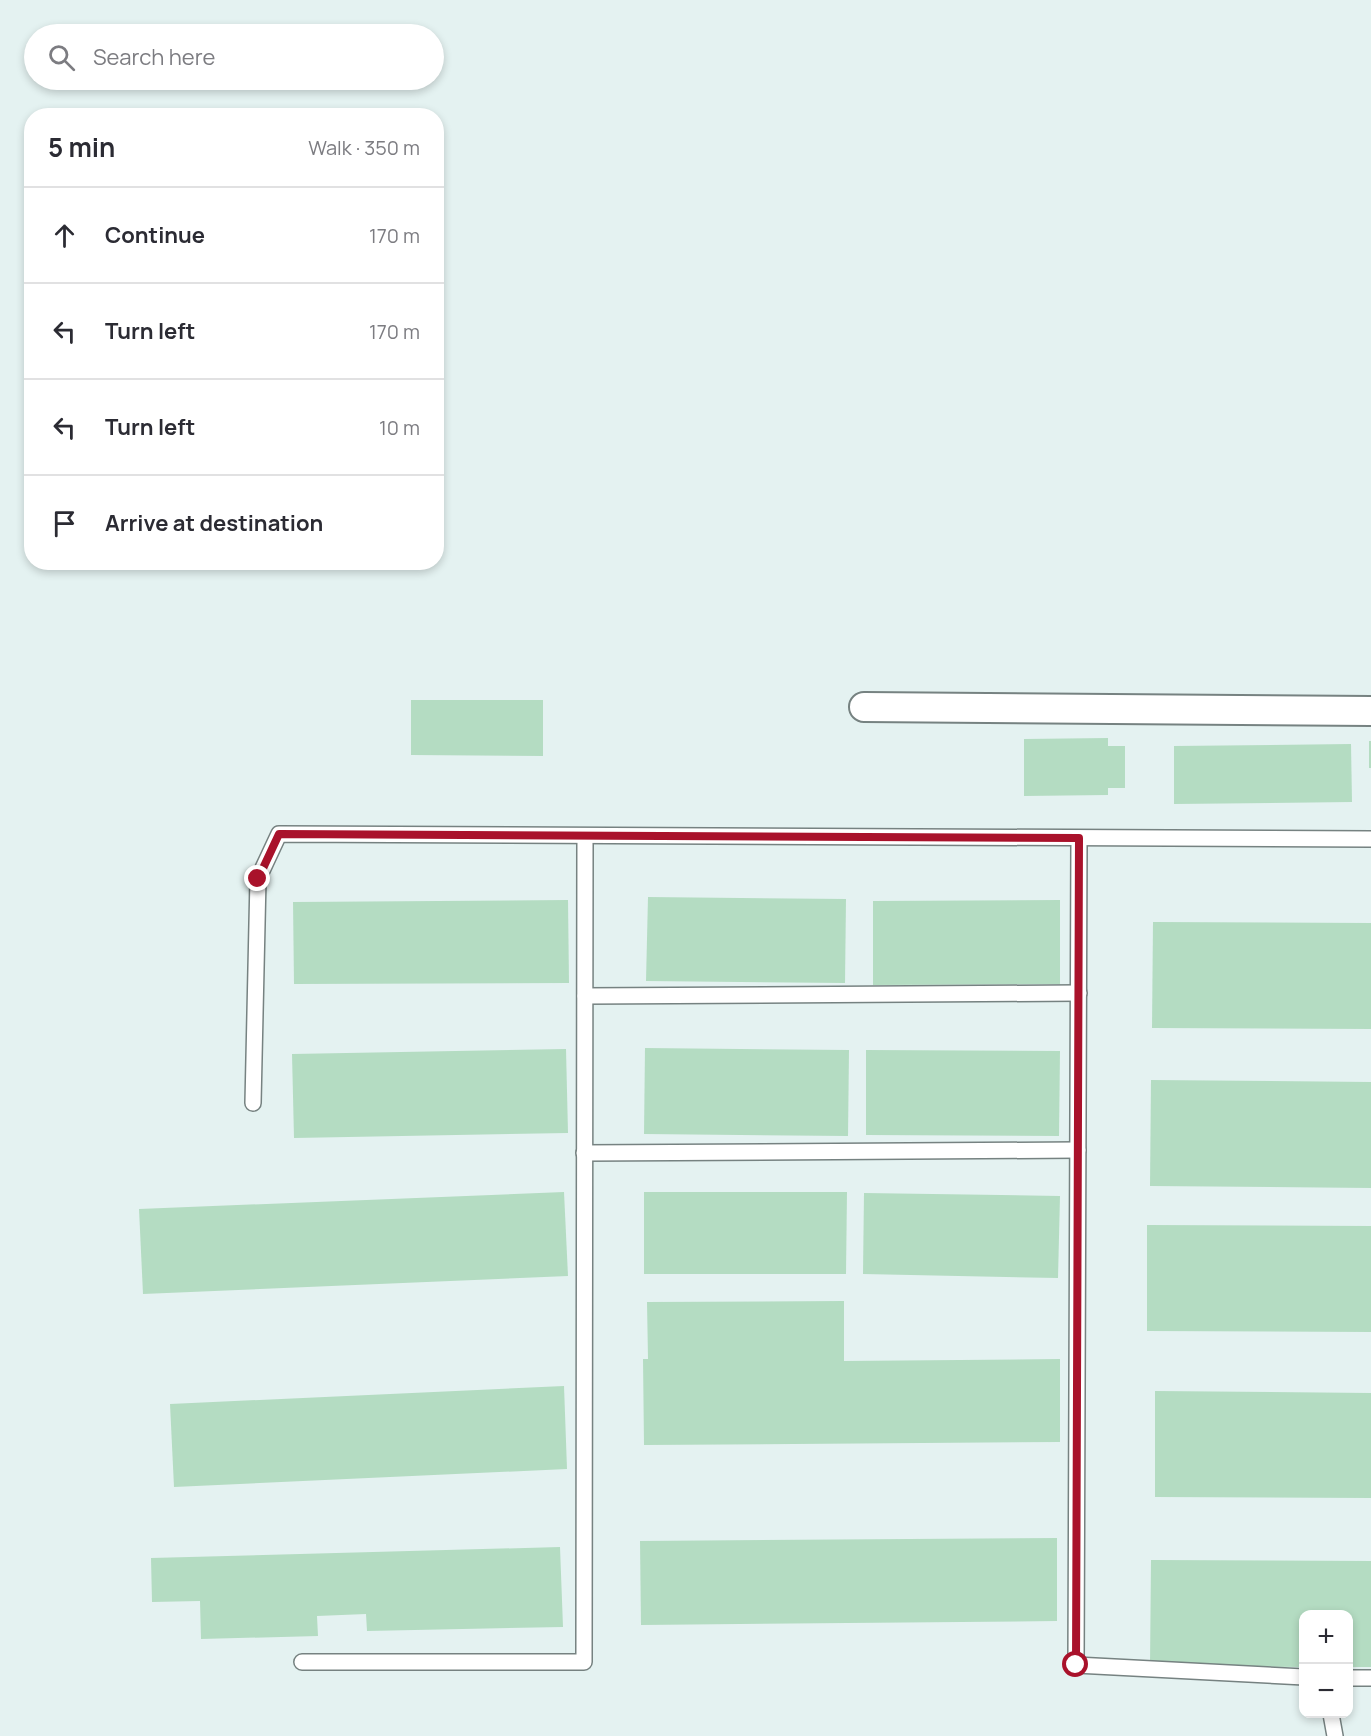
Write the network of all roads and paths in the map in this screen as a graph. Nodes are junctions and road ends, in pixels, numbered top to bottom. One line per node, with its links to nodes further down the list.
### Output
1 (864, 707): 2 (street)
2 (1371, 711)
3 (585, 836): 4 (lane); 7 (lane); 8 (lane)
4 (1079, 838): 5 (lane); 6 (lane)
5 (1371, 839)
6 (1078, 993): 7 (lane); 9 (lane)
7 (585, 996): 10 (lane)
8 (253, 1103)
9 (1078, 1150): 10 (lane); 12 (lane)
10 (584, 1153): 11 (lane)
11 (302, 1662)
12 (1299, 1677)
13 (1353, 1678): 14 (lane)
14 (1371, 1678)
15 (1332, 1718): 16 (lane)
16 (1335, 1736)

